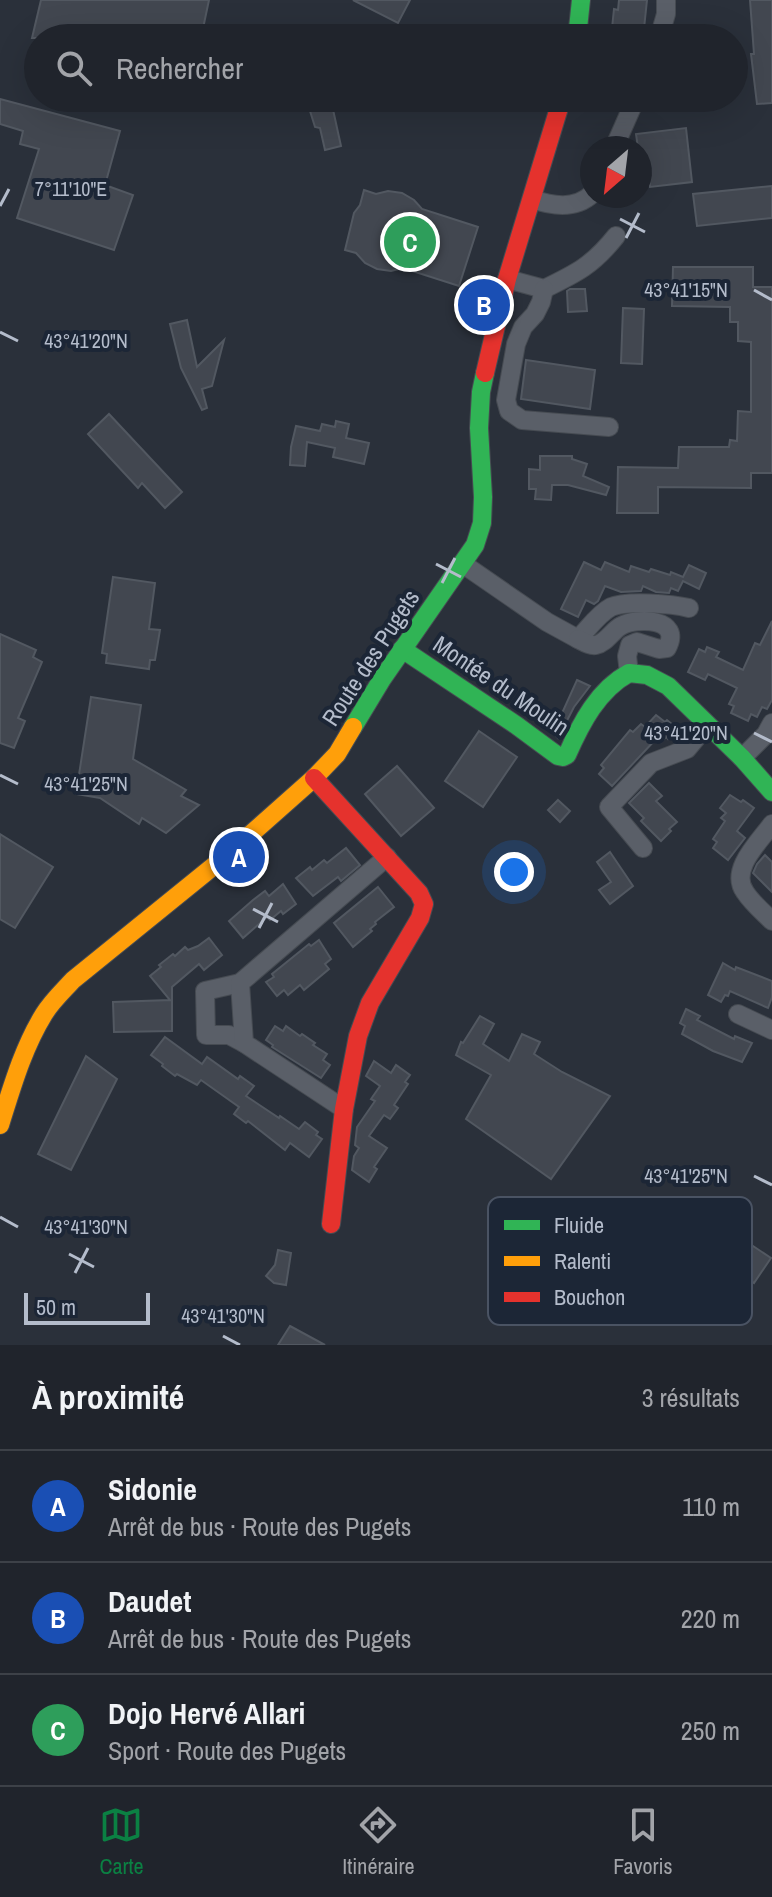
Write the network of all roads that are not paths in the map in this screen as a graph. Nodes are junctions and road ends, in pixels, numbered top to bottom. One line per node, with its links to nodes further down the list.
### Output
1 (581, 0): 3 (main road)
2 (666, 0): 4 (street)
3 (578, 24)
4 (663, 24)
5 (558, 112): 8 (main road, Route des Pugets)
6 (630, 112): 7 (street)
7 (619, 136)
8 (532, 199): 9 (street); 11 (main road, Route des Pugets)
9 (580, 202)
10 (616, 236): 12 (street)
11 (507, 279): 12 (street); 14 (main road, Route des Pugets)
12 (544, 289): 13 (street)
13 (609, 427)
14 (463, 564): 16 (street); 17 (main road, Route des Pugets)
15 (689, 608): 16 (street)
16 (578, 639): 18 (street)
17 (402, 649): 18 (main road, Montée du Moulin); 22 (main road, Route des Pugets)
18 (629, 673): 20 (main road)
19 (772, 723): 21 (street)
20 (707, 725): 21 (main road); 25 (street)
21 (742, 758): 23 (main road)
22 (314, 778): 26 (main road); 33 (main road, Route des Pugets)
23 (772, 792)
24 (772, 824): 27 (street)
25 (643, 848)
26 (387, 857): 28 (street); 32 (main road)
27 (772, 921)
28 (240, 983): 31 (street); 31 (street)
29 (738, 1014): 30 (street)
30 (772, 1030)
31 (244, 1043): 32 (street)
32 (344, 1109): 34 (main road)
33 (0, 1125)
34 (331, 1224)

